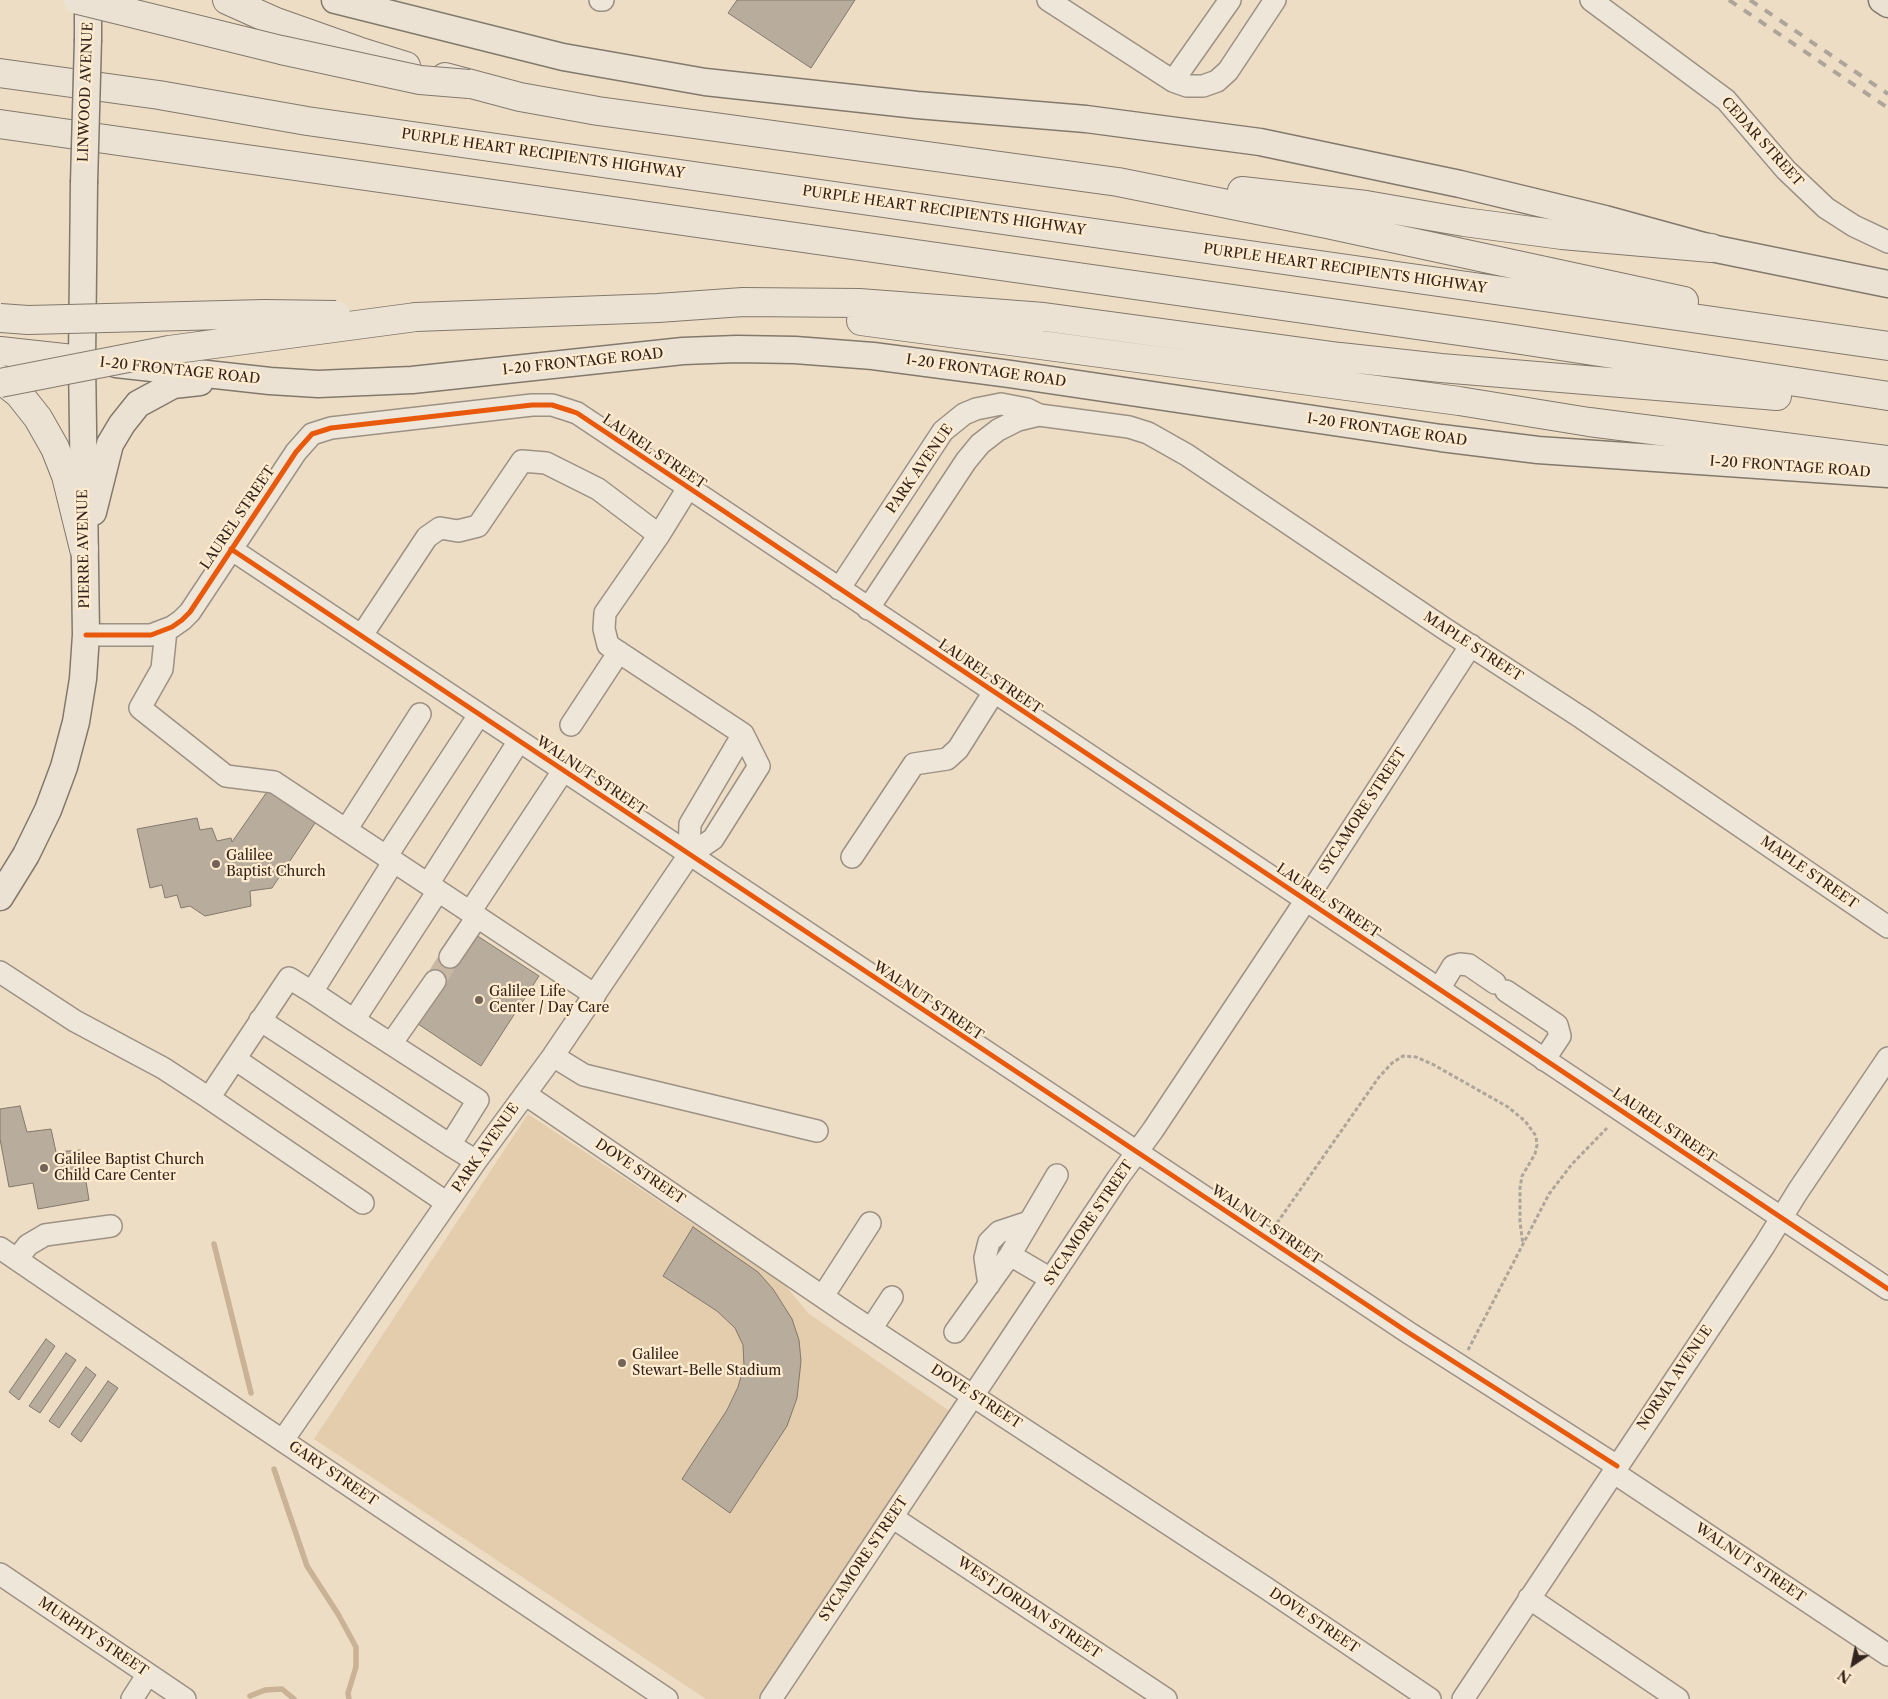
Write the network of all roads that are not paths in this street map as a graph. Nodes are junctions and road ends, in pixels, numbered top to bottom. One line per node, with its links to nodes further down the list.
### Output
1 (78, 0): 14 (highway, bridge)
2 (88, 0): 17 (main road, LINWOOD AVENUE, bridge)
3 (227, 0): 14 (highway, bridge)
4 (335, 0): 10 (main road)
5 (1048, 0): 13 (street)
6 (1230, 0): 13 (street)
7 (1275, 0): 13 (street)
8 (1591, 0): 18 (street, CEDAR STREET)
9 (1882, 0): 11 (main road)
10 (355, 3): 19 (main road)
11 (1888, 4)
12 (0, 72): 24 (highway, PURPLE HEART RECIPIENTS HIGHWAY)
13 (1173, 81)
14 (469, 84): 16 (highway)
15 (0, 124): 30 (highway)
16 (1118, 182): 19 (highway); 24 (highway)
17 (84, 183): 26 (main road, PIERRE AVENUE)
18 (1888, 242)
19 (1711, 248): 20 (main road)
20 (1888, 284)
21 (658, 308): 22 (highway); 31 (highway); 33 (highway)
22 (416, 317): 23 (highway, bridge); 29 (highway, bridge)
23 (0, 318)
24 (1888, 346)
25 (0, 351): 26 (highway)
26 (82, 360): 28 (main road, I-20 FRONTAGE ROAD); 37 (main road, PIERRE AVENUE)
27 (0, 378): 37 (highway)
28 (291, 382): 34 (main road, I-20 FRONTAGE ROAD); 37 (main road)
29 (0, 383)
30 (1888, 396)
31 (1888, 405)
32 (1039, 415): 39 (street, PARK AVENUE); 40 (street); 44 (street, MAPLE STREET)
33 (1888, 460)
34 (1888, 474)
35 (688, 488): 36 (street); 38 (street, LAUREL STREET); 39 (street, LAUREL STREET)
36 (659, 534): 43 (street); 45 (street)
37 (84, 549): 42 (main road, PIERRE AVENUE)
38 (231, 549): 41 (street, LAUREL STREET); 43 (street, WALNUT STREET)
39 (839, 589): 40 (street, LAUREL STREET)
40 (868, 609): 46 (street, LAUREL STREET)
41 (166, 630): 42 (street, LAUREL STREET); 53 (street)
42 (86, 635): 58 (main road, PIERRE AVENUE)
43 (362, 635): 48 (street, WALNUT STREET)
44 (1471, 645): 59 (street, SYCAMORE STREET); 61 (street, MAPLE STREET)
45 (619, 652): 49 (street); 50 (street)
46 (994, 692): 55 (street); 59 (street, LAUREL STREET)
47 (420, 714): 53 (street)
48 (480, 714): 51 (street, WALNUT STREET); 56 (street)
49 (571, 725)
50 (743, 734): 54 (street); 54 (street, PARK AVENUE)
51 (519, 741): 52 (street, WALNUT STREET); 57 (street)
52 (563, 771): 54 (street, WALNUT STREET); 60 (street)
53 (346, 830): 56 (street)
54 (689, 856): 67 (street, PARK AVENUE); 79 (street, WALNUT STREET)
55 (852, 857)
56 (390, 859): 57 (street); 66 (street)
57 (433, 887): 60 (street); 69 (street)
58 (0, 897)
59 (1306, 900): 65 (street, LAUREL STREET); 79 (street, SYCAMORE STREET)
60 (473, 914): 62 (street); 67 (street)
61 (1888, 927)
62 (450, 958)
63 (0, 972): 76 (street)
64 (435, 981): 70 (street)
65 (1439, 989): 74 (street, LAUREL STREET); 74 (street)
66 (312, 992): 68 (street); 69 (street)
67 (595, 995): 71 (street, PARK AVENUE)
68 (260, 1020): 73 (street); 78 (street)
69 (354, 1020): 70 (street)
70 (391, 1044): 78 (street)
71 (553, 1056): 75 (street, PARK AVENUE); 77 (street)
72 (1888, 1058): 84 (street, NORMA AVENUE)
73 (235, 1059): 76 (street); 83 (street)
74 (1544, 1060): 84 (street, LAUREL STREET)
75 (525, 1094): 80 (street, PARK AVENUE); 93 (street, DOVE STREET)
76 (209, 1098): 82 (street)
77 (817, 1132)
78 (450, 1145): 80 (street)
79 (1136, 1152): 90 (street, SYCAMORE STREET); 99 (street, WALNUT STREET)
80 (476, 1161): 83 (street, PARK AVENUE)
81 (1057, 1175): 85 (street)
82 (363, 1203)
83 (447, 1204): 98 (street, PARK AVENUE)
84 (1781, 1218): 92 (street, LAUREL STREET); 99 (street, NORMA AVENUE)
85 (1029, 1222): 89 (street); 91 (street)
86 (870, 1223): 93 (street)
87 (111, 1226): 88 (street)
88 (8, 1253): 98 (street, GARY STREET)
89 (1010, 1255): 90 (street); 91 (street)
90 (1051, 1279): 97 (street, SYCAMORE STREET)
91 (989, 1285): 96 (street)
92 (1888, 1289)
93 (823, 1296): 95 (street, DOVE STREET)
94 (892, 1297): 95 (street)
95 (871, 1329): 97 (street, DOVE STREET)
96 (955, 1332)
97 (974, 1395): 100 (street, SYCAMORE STREET); 110 (street, DOVE STREET)
98 (283, 1440): 107 (street, GARY STREET)
99 (1615, 1469): 102 (street, NORMA AVENUE); 103 (street, WALNUT STREET)
100 (892, 1517): 108 (street, SYCAMORE STREET); 109 (street, WEST JORDAN STREET)
101 (0, 1574): 104 (street, MURPHY STREET)
102 (1529, 1598): 111 (street, NORMA AVENUE); 112 (street)
103 (1888, 1655)
104 (148, 1674): 105 (street); 106 (street, MURPHY STREET)
105 (132, 1699)
106 (185, 1699)
107 (667, 1699)
108 (771, 1699)
109 (1166, 1699)
110 (1430, 1699)
111 (1463, 1699)
112 (1678, 1699)

